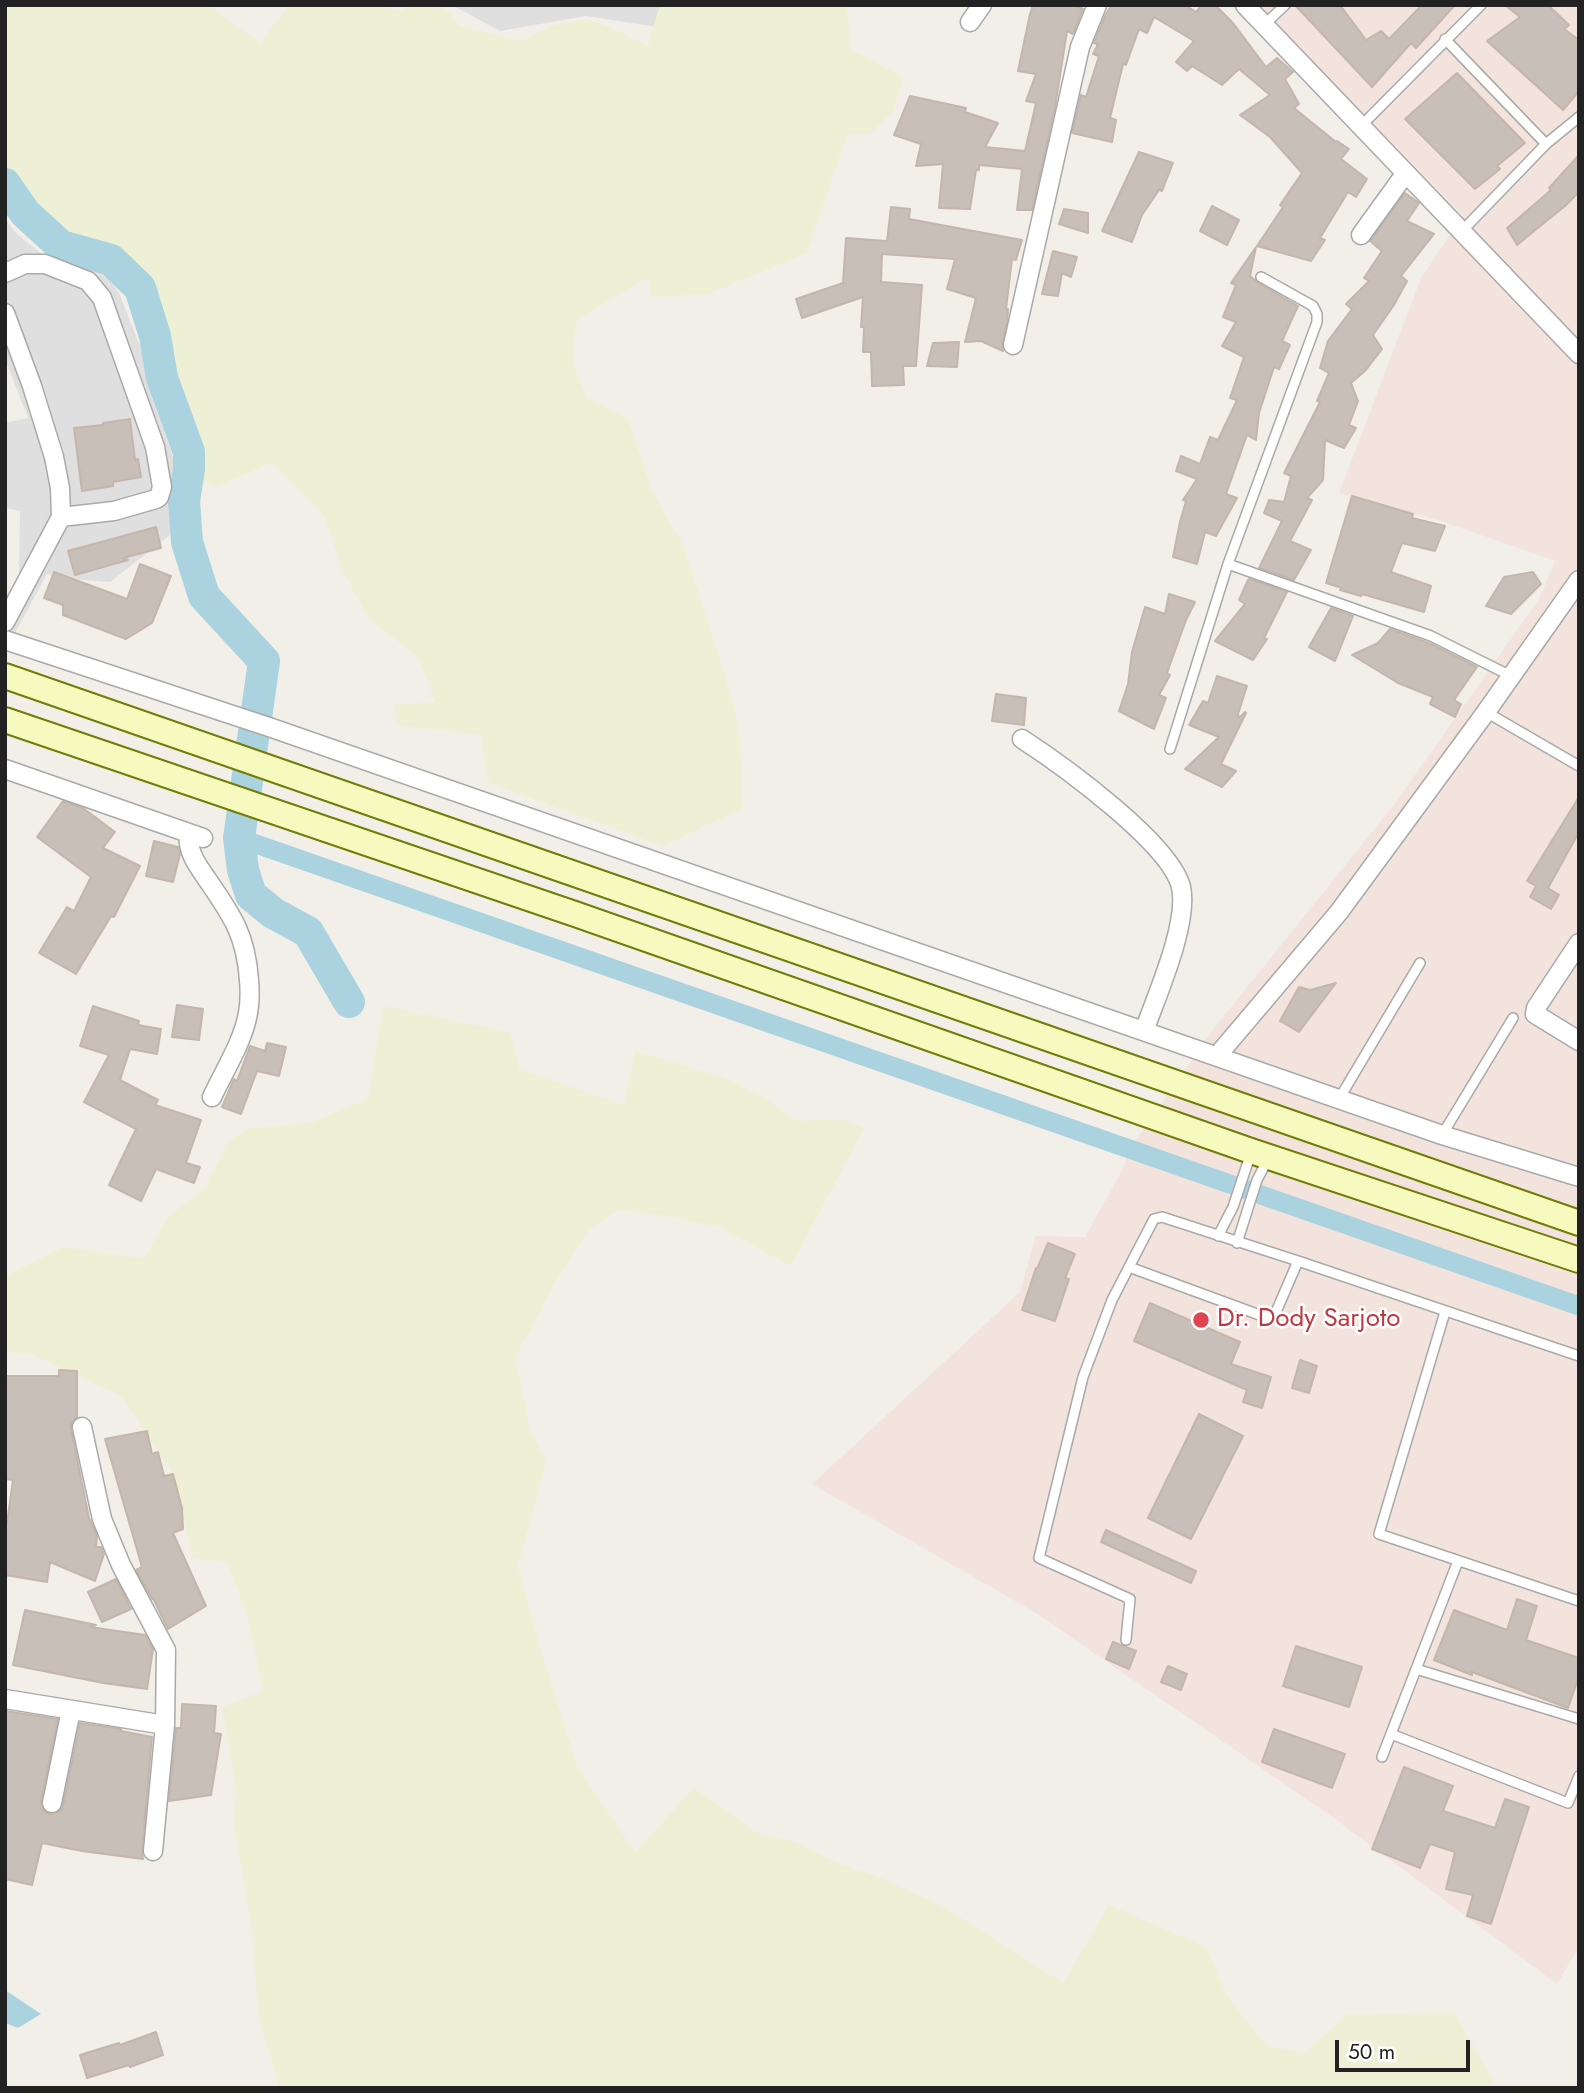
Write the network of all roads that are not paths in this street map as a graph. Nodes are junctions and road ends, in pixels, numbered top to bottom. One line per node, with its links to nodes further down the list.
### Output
1 (982, 5): 6 (street)
2 (1097, 5): 18 (street)
3 (1245, 5): 7 (street)
4 (1285, 5): 7 (lane)
5 (1481, 5): 8 (lane)
6 (970, 22)
7 (1264, 25): 10 (street)
8 (1446, 39): 10 (lane); 11 (lane)
9 (1579, 117): 11 (lane)
10 (1361, 126): 12 (street)
11 (1546, 144): 13 (lane)
12 (1405, 174): 13 (street); 14 (street)
13 (1462, 231): 19 (street)
14 (1361, 235)
15 (5, 273): 20 (street)
16 (1261, 277): 21 (lane)
17 (5, 313): 20 (street)
18 (1013, 345)
19 (1578, 351)
20 (61, 517): 23 (street)
21 (1228, 564): 26 (lane); 30 (lane)
22 (1579, 580): 26 (street)
23 (5, 622)
24 (5, 640): 36 (street)
25 (5, 676): 44 (main road)
26 (1511, 676): 27 (street)
27 (1486, 712): 31 (lane); 38 (street)
28 (5, 720): 42 (main road)
29 (1022, 740): 36 (street)
30 (1170, 749)
31 (1579, 766)
32 (5, 769): 39 (street)
33 (1579, 944): 37 (street)
34 (1420, 963): 40 (lane)
35 (1513, 1018): 41 (lane)
36 (1144, 1031): 38 (street)
37 (1579, 1041)
38 (1217, 1056): 40 (street)
39 (212, 1097)
40 (1339, 1099): 41 (street)
41 (1442, 1135): 43 (street)
42 (1255, 1161): 45 (lane); 46 (lane); 47 (main road)
43 (1579, 1177)
44 (1579, 1223)
45 (1218, 1236): 46 (lane); 49 (lane)
46 (1237, 1243): 48 (lane)
47 (1579, 1260)
48 (1298, 1261): 49 (lane); 50 (lane)
49 (1129, 1267): 55 (lane)
50 (1445, 1312): 51 (lane); 53 (lane)
51 (1579, 1356)
52 (82, 1427): 60 (street)
53 (1458, 1560): 54 (lane); 56 (lane)
54 (1579, 1601)
55 (1126, 1640)
56 (1416, 1669): 59 (lane); 61 (lane)
57 (5, 1699): 58 (street)
58 (71, 1710): 60 (street); 64 (street)
59 (1579, 1719)
60 (165, 1725): 65 (street)
61 (1391, 1734): 62 (lane); 63 (lane)
62 (1382, 1757)
63 (1579, 1776)
64 (52, 1803)
65 (153, 1851)

